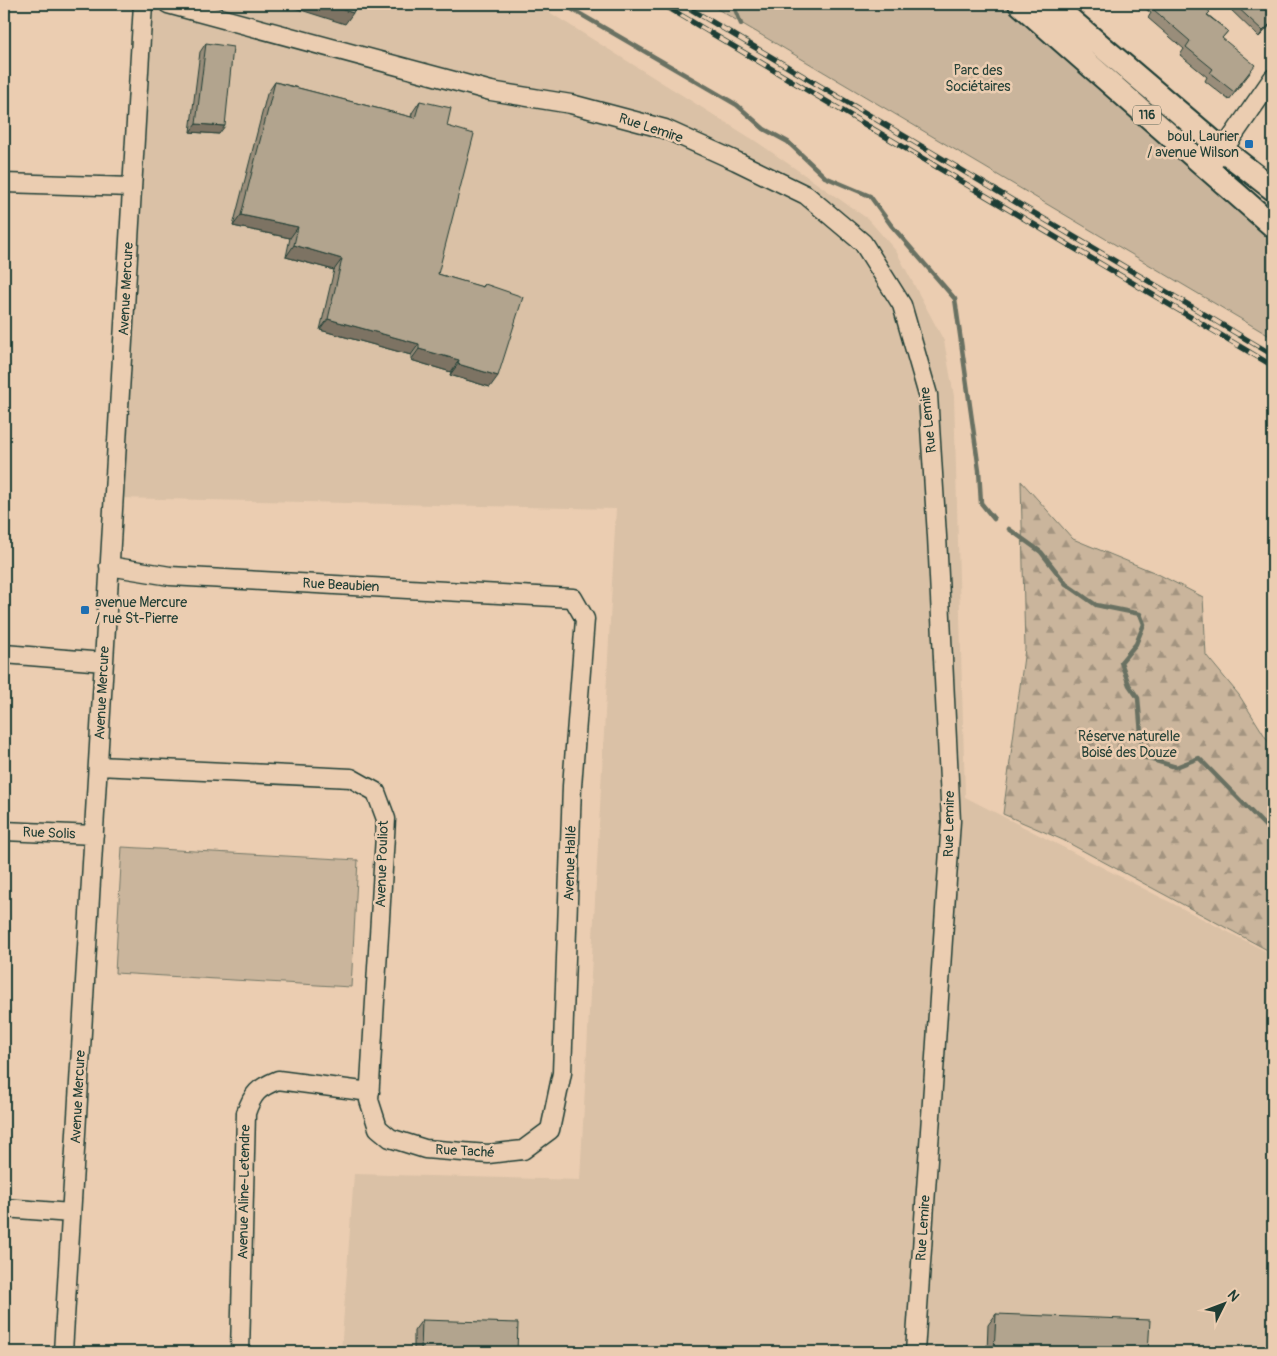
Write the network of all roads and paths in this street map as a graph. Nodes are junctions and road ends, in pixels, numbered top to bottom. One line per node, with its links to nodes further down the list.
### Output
1 (142, 4): 9 (street, Avenue Mercure)
2 (168, 4): 26 (street, Rue Lemire)
3 (1020, 4): 7 (main road, 116)
4 (1052, 4): 6 (main road, 116)
5 (1273, 78): 6 (street)
6 (1222, 150): 7 (street); 10 (main road, 116)
7 (1207, 168): 11 (main road, 116)
8 (4, 183): 9 (street)
9 (132, 187): 12 (street, Avenue Mercure)
10 (1273, 189)
11 (1273, 226)
12 (110, 566): 13 (street, Rue Beaubien); 15 (street, Avenue Mercure)
13 (573, 598): 21 (street, Avenue Hallé)
14 (4, 654): 15 (street)
15 (104, 662): 16 (street, Avenue Mercure)
16 (98, 766): 18 (street, Avenue Mercure); 19 (street, Avenue Pouliot)
17 (4, 832): 18 (street, Rue Solis)
18 (94, 835): 23 (street, Avenue Mercure)
19 (370, 1092): 20 (street, Avenue Pouliot); 25 (street, Avenue Aline-Letendre)
20 (378, 1128): 21 (street, Rue Taché)
21 (550, 1130)
22 (4, 1208): 23 (street)
23 (71, 1213): 24 (street, Avenue Mercure)
24 (63, 1352)
25 (240, 1352)
26 (915, 1352)

